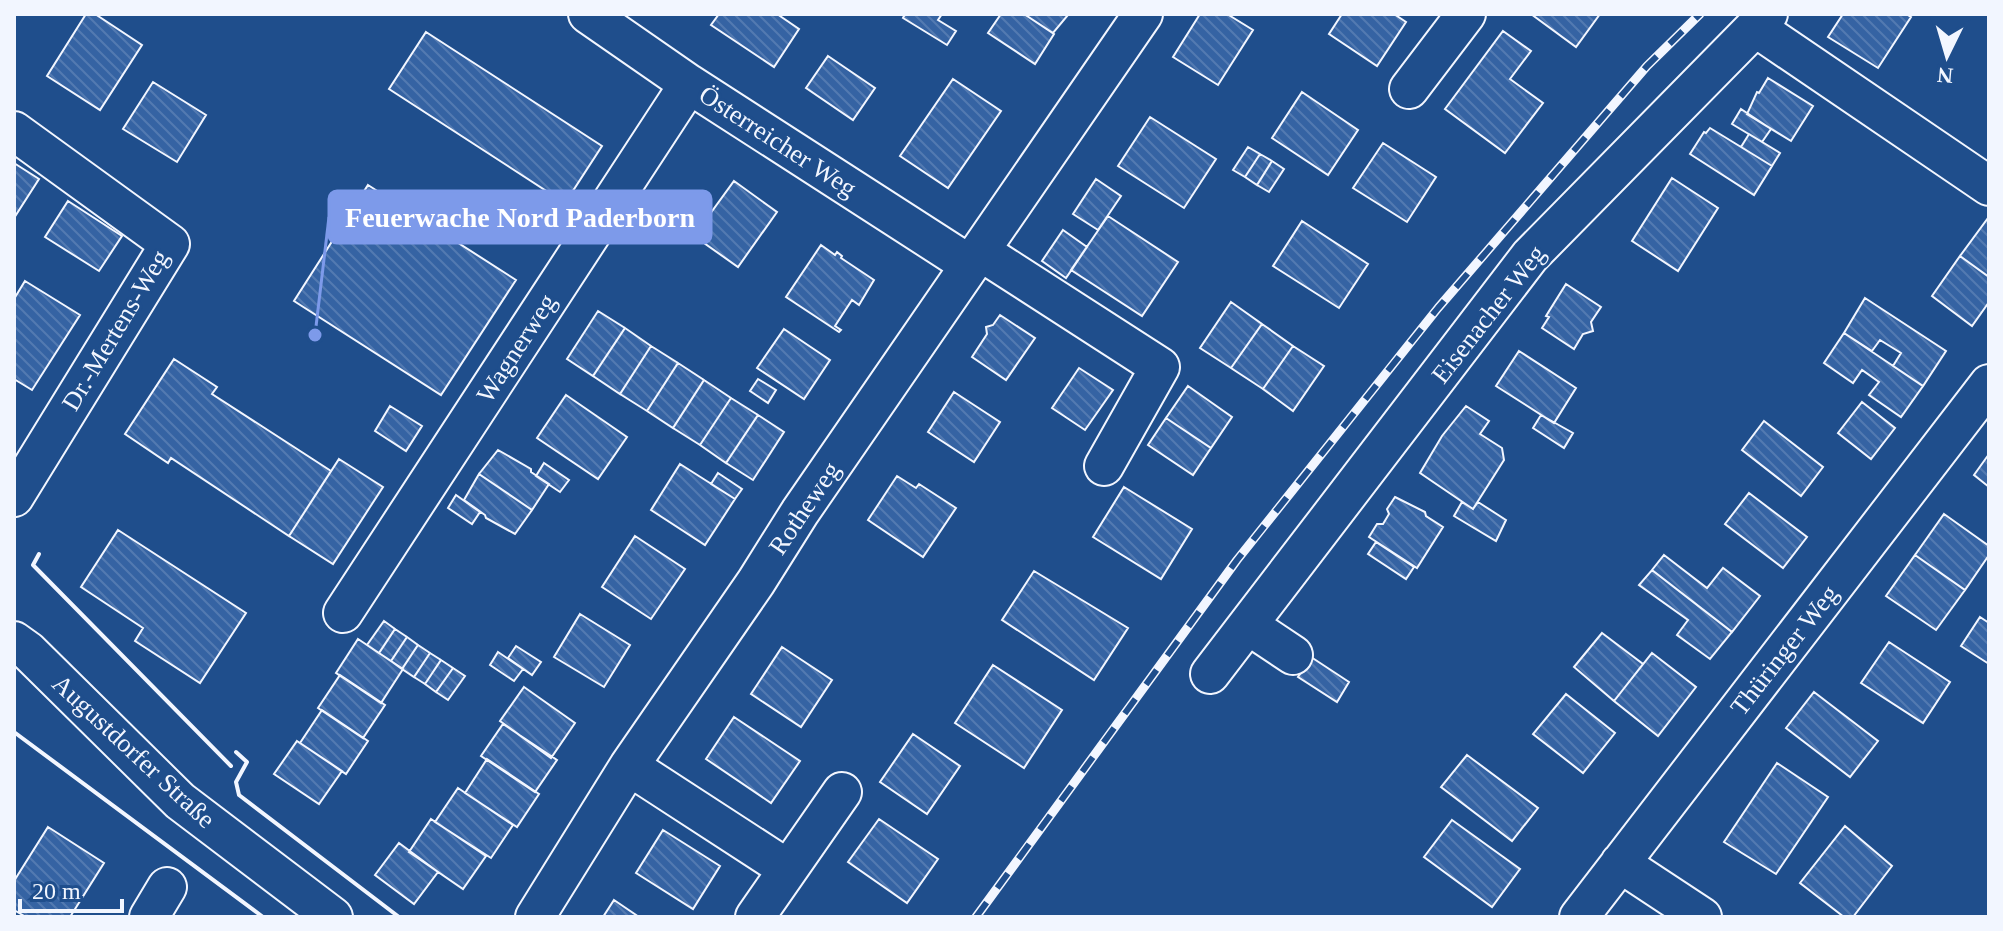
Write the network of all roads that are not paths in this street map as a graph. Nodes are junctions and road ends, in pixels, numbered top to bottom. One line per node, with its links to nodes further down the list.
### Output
1 (588, 14): 5 (street, Österreicher Weg)
2 (1143, 14): 9 (street, Rotheweg)
3 (1466, 14): 6 (street)
4 (1762, 21): 8 (street, Eisenacher Weg); 14 (street, Eisenacher Weg)
5 (689, 84): 9 (street, Österreicher Weg); 13 (street, Wagnerweg)
6 (1409, 89)
7 (14, 131): 12 (street, Dr.-Mertens-Weg)
8 (1989, 186)
9 (975, 258): 11 (street); 18 (street, Rotheweg)
10 (1989, 384): 20 (street, Thüringer Weg)
11 (1104, 466)
12 (14, 497)
13 (343, 613)
14 (1248, 625): 16 (street); 17 (street, Eisenacher Weg)
15 (14, 641): 22 (street, Augustdorfer Straße)
16 (1293, 655)
17 (1210, 674)
18 (629, 766): 21 (street); 23 (street, Rotheweg)
19 (842, 792): 21 (street)
20 (1620, 863): 25 (street, Thüringer Weg); 26 (street)
21 (786, 868): 24 (street)
22 (333, 917)
23 (535, 917)
24 (755, 917)
25 (1579, 917)
26 (1702, 917)

